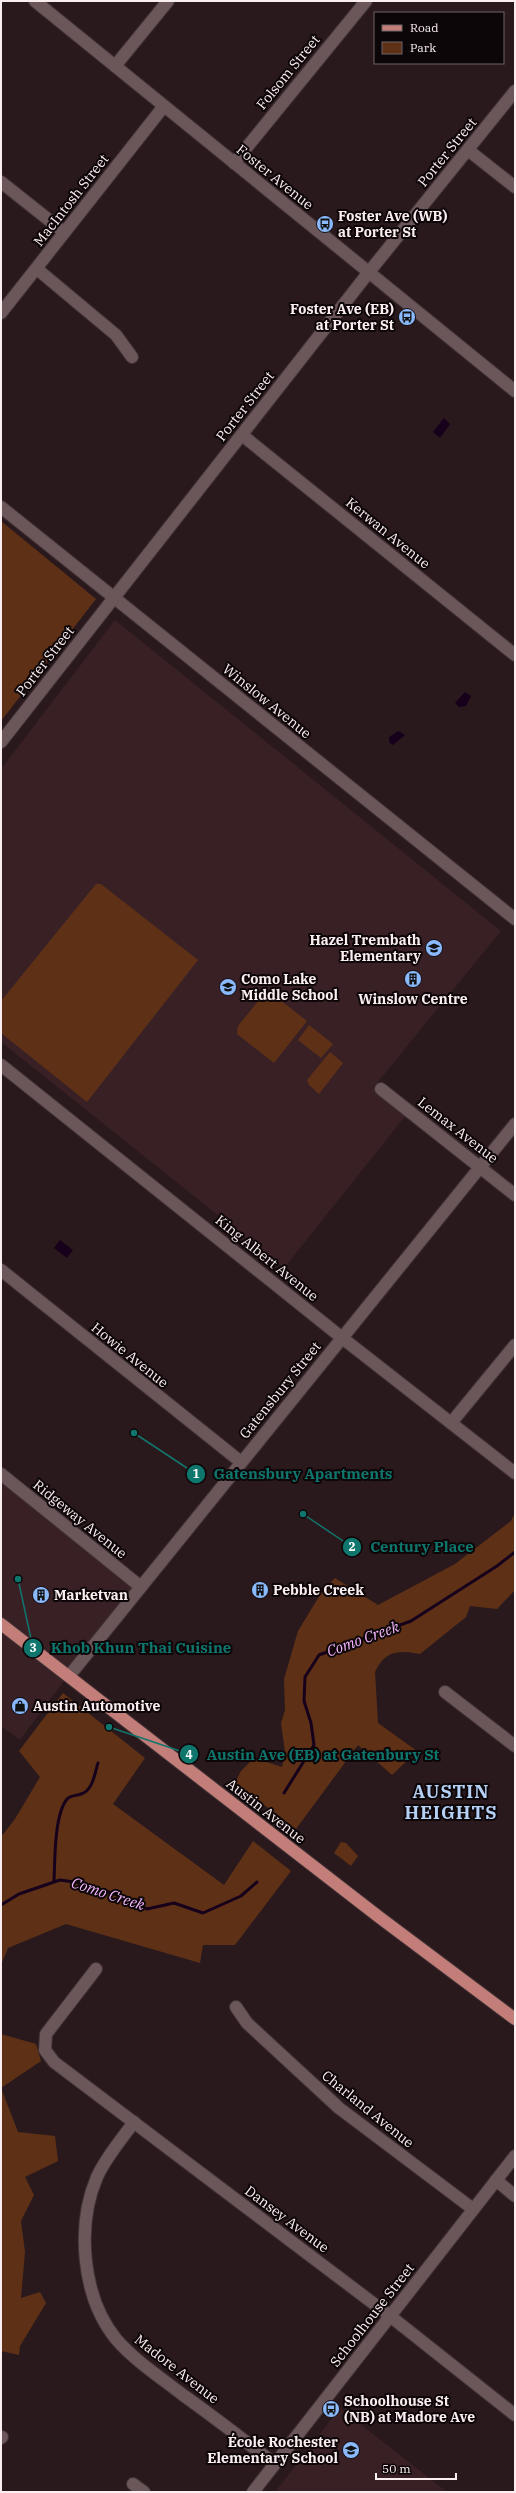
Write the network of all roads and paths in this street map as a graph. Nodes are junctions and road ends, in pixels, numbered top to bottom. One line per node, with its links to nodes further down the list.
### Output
1 (35, 1): 4 (street, Foster Avenue)
2 (168, 1): 4 (street)
3 (366, 1): 8 (street, Folsom Street)
4 (115, 66): 6 (street, Foster Avenue)
5 (515, 91): 7 (street, Porter Street)
6 (164, 106): 8 (street, Foster Avenue); 11 (street, MacIntosh Street)
7 (468, 150): 10 (street); 13 (street, Porter Street)
8 (234, 163): 13 (street, Foster Avenue)
9 (1, 182): 11 (street)
10 (515, 187)
11 (64, 232): 12 (street, MacIntosh Street)
12 (37, 269): 14 (street, MacIntosh Street); 15 (street)
13 (369, 272): 16 (street, Foster Avenue); 17 (street, Porter Street)
14 (1, 313)
15 (132, 357)
16 (515, 391)
17 (242, 435): 19 (street, Porter Street); 20 (street, Kerwan Avenue)
18 (1, 507): 19 (street, Winslow Avenue)
19 (115, 597): 21 (street, Porter Street); 22 (street, Winslow Avenue)
20 (515, 654)
21 (1, 742)
22 (515, 919)
23 (1, 1065): 29 (street, King Albert Avenue)
24 (382, 1089): 26 (street, Lemax Avenue)
25 (515, 1124): 26 (street, Gatensbury Street)
26 (480, 1167): 27 (street, Lemax Avenue); 29 (street, Gatensbury Street)
27 (515, 1195)
28 (1, 1270): 32 (street, Howie Avenue)
29 (341, 1338): 31 (street, King Albert Avenue); 32 (street, Gatensbury Street)
30 (515, 1345): 31 (street)
31 (451, 1423): 33 (street, King Albert Avenue)
32 (241, 1462): 35 (street, Gatensbury Street)
33 (515, 1473)
34 (1, 1474): 35 (street, Ridgeway Avenue)
35 (141, 1587): 37 (street, Gatensbury Street)
36 (1, 1624): 37 (main road, Austin Avenue)
37 (69, 1676): 42 (main road, Austin Avenue)
38 (445, 1692): 39 (street)
39 (515, 1746)
40 (96, 1969): 43 (street, Dansey Avenue)
41 (236, 2007): 47 (street, Charland Avenue)
42 (515, 2019)
43 (134, 2122): 48 (street, Dansey Avenue); 50 (street, Madore Avenue)
44 (515, 2156): 45 (street, Schoolhouse Street)
45 (496, 2180): 46 (street); 47 (street, Schoolhouse Street)
46 (515, 2196)
47 (473, 2210): 48 (street, Schoolhouse Street)
48 (390, 2316): 49 (street, Dansey Avenue); 50 (street, Schoolhouse Street)
49 (515, 2415)
50 (275, 2464): 53 (street, Schoolhouse Street)
51 (133, 2484): 52 (street)
52 (144, 2492)
53 (253, 2492)

